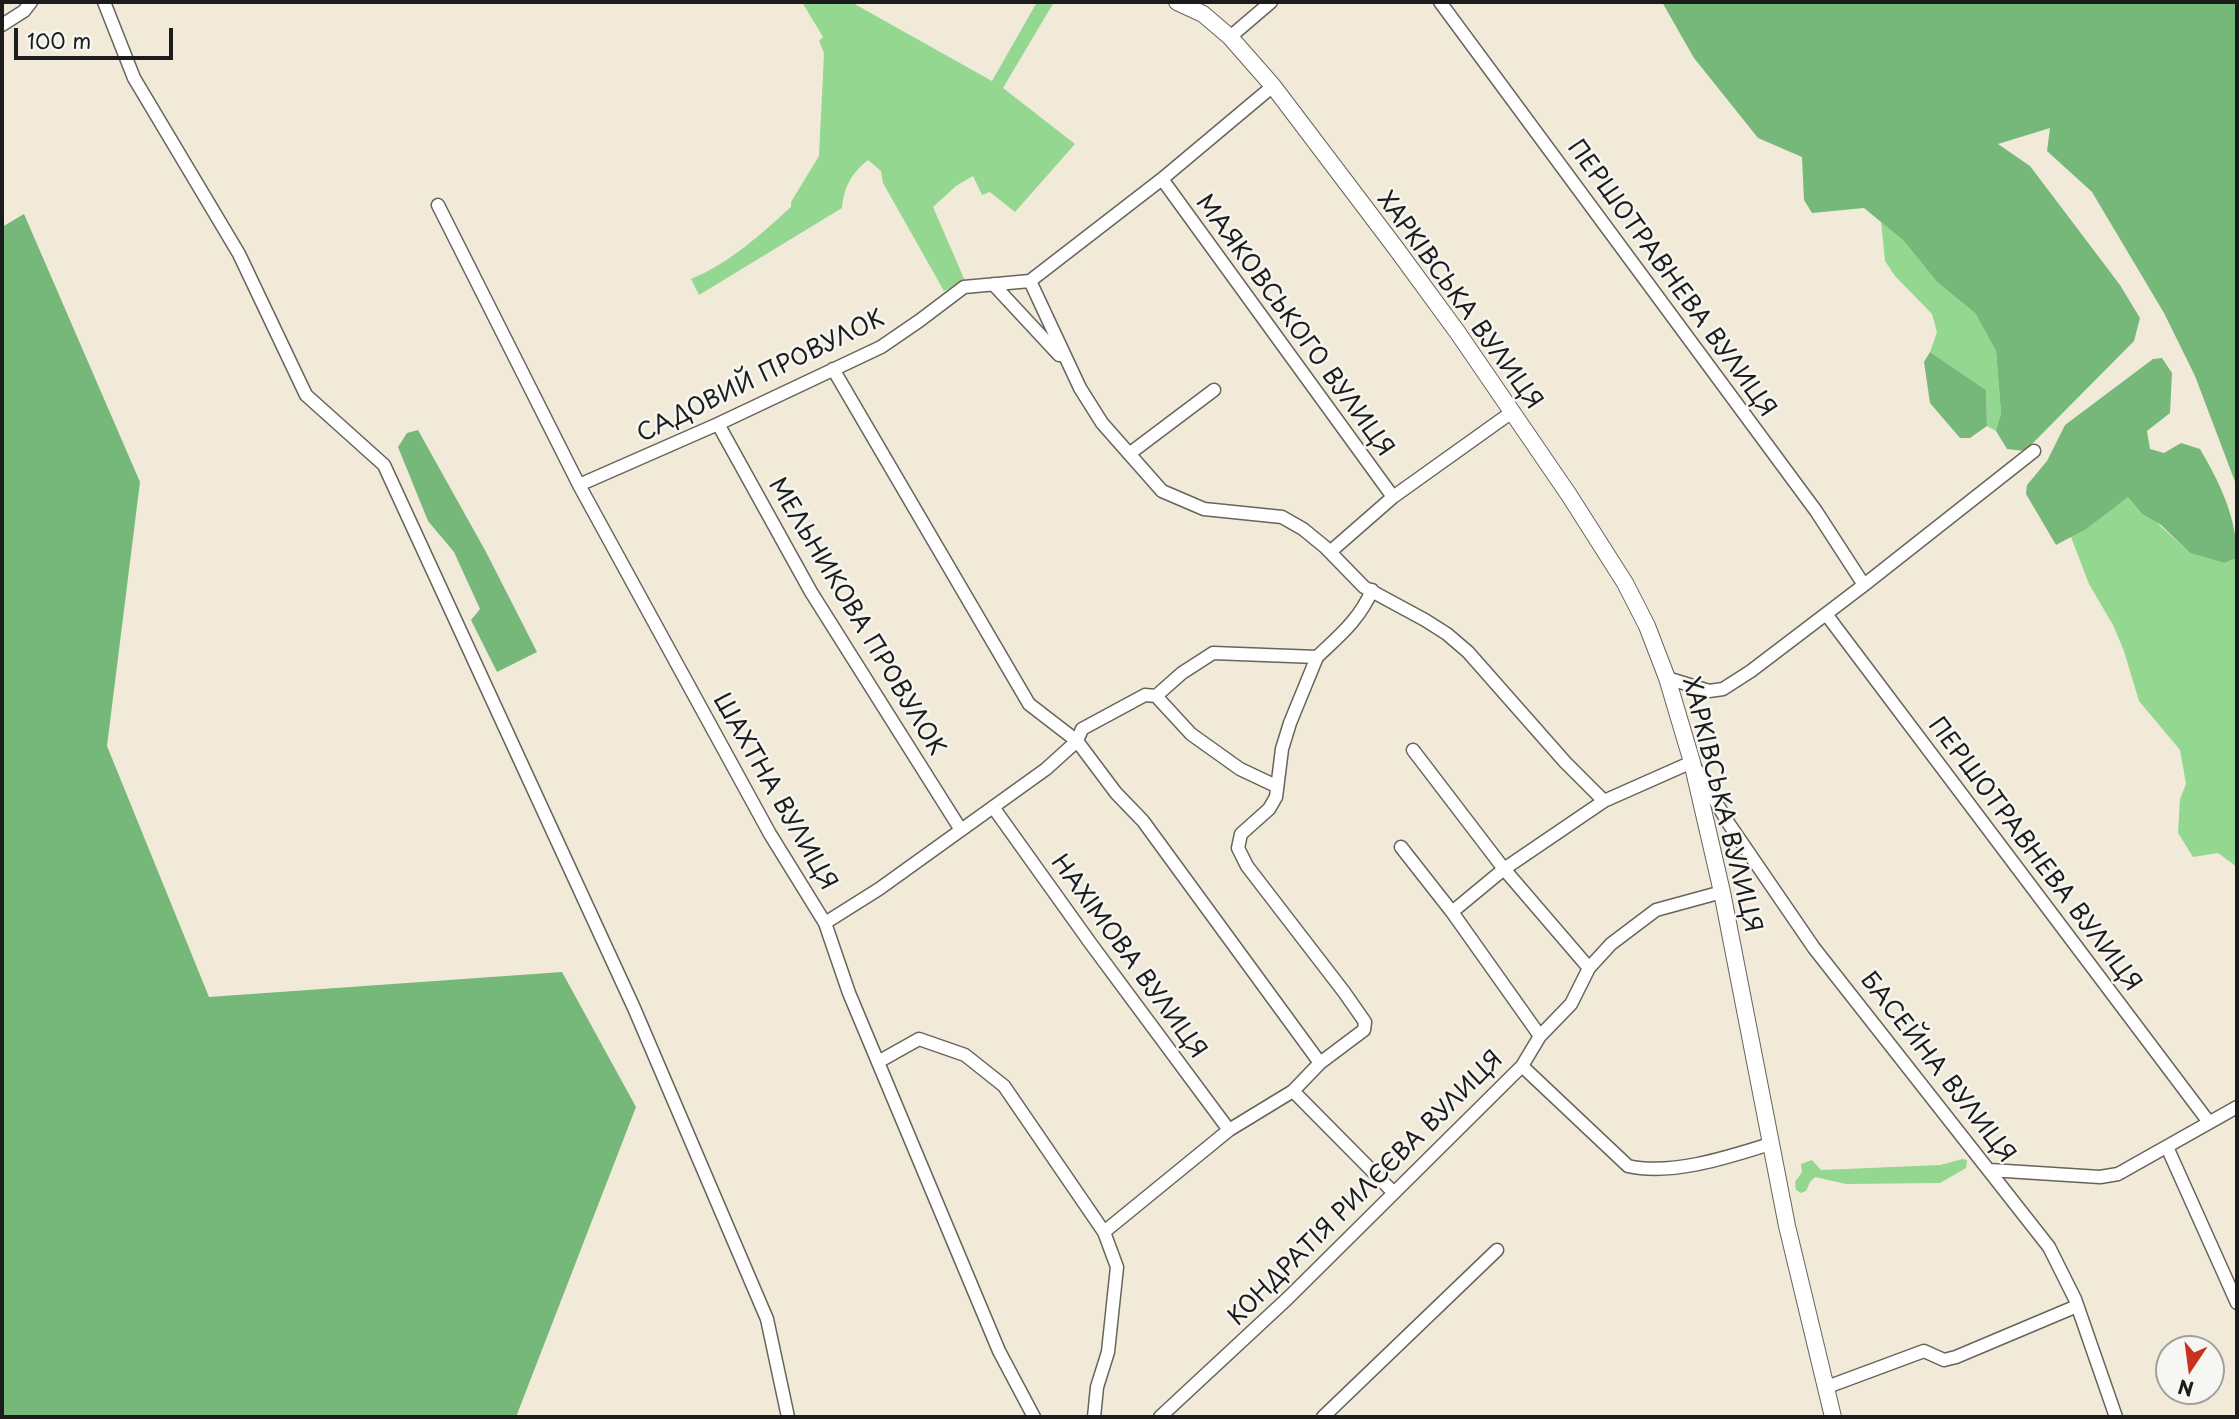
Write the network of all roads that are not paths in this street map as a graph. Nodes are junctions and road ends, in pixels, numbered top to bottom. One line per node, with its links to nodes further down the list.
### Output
1 (31, 2): 6 (street)
2 (104, 2): 59 (street)
3 (1177, 2): 7 (main road, ХАРКІВСЬКА ВУЛИЦЯ)
4 (1271, 2): 7 (street)
5 (1440, 2): 23 (street, ПЕРШОТРАВНЕВА ВУЛИЦЯ)
6 (2, 25)
7 (1230, 37): 8 (main road, ХАРКІВСЬКА ВУЛИЦЯ)
8 (1273, 86): 9 (street); 16 (main road, ХАРКІВСЬКА ВУЛИЦЯ)
9 (1162, 179): 11 (street); 21 (street, МАЯКОВСЬКОГО ВУЛИЦЯ)
10 (438, 205): 20 (street, ШАХТНА ВУЛИЦЯ)
11 (1030, 281): 12 (street, САДОВИЙ ПРОВУЛОК); 13 (street)
12 (993, 284): 13 (street); 14 (street, САДОВИЙ ПРОВУЛОК)
13 (1068, 364): 19 (street)
14 (833, 369): 17 (street, САДОВИЙ ПРОВУЛОК); 29 (street)
15 (1214, 390): 19 (street)
16 (1512, 412): 21 (street); 27 (main road, ХАРКІВСЬКА ВУЛИЦЯ)
17 (718, 424): 20 (street, САДОВИЙ ПРОВУЛОК); 35 (street, МЕЛЬНИКОВА ПРОВУЛОК)
18 (2034, 451): 23 (street)
19 (1129, 454): 22 (street)
20 (579, 485): 40 (street, ШАХТНА ВУЛИЦЯ)
21 (1393, 497): 22 (street)
22 (1329, 552): 24 (street)
23 (1864, 585): 25 (street)
24 (1371, 590): 26 (street); 33 (street)
25 (1826, 614): 27 (street); 48 (street, ПЕРШОТРАВНЕВА ВУЛИЦЯ)
26 (1317, 657): 28 (street); 32 (street)
27 (1667, 678): 31 (main road, ХАРКІВСЬКА ВУЛИЦЯ)
28 (1150, 696): 29 (street); 32 (street)
29 (1077, 741): 34 (street); 44 (street)
30 (1413, 750): 37 (street)
31 (1692, 762): 33 (street); 38 (main road, ХАРКІВСЬКА ВУЛИЦЯ); 52 (street, БАСЕЙНА ВУЛИЦЯ)
32 (1276, 786): 44 (street)
33 (1604, 801): 37 (street)
34 (993, 807): 35 (street); 49 (street, НАХІМОВА ВУЛИЦЯ)
35 (961, 830): 40 (street)
36 (1401, 847): 39 (street)
37 (1504, 869): 39 (street); 41 (street)
38 (1722, 892): 41 (street, КОНДРАТІЯ РИЛЄЄВА ВУЛИЦЯ); 50 (main road, ХАРКІВСЬКА ВУЛИЦЯ)
39 (1452, 912): 42 (street)
40 (825, 923): 43 (street, ШАХТНА ВУЛИЦЯ)
41 (1589, 968): 42 (street, КОНДРАТІЯ РИЛЄЄВА ВУЛИЦЯ)
42 (1540, 1036): 45 (street, КОНДРАТІЯ РИЛЄЄВА ВУЛИЦЯ)
43 (878, 1062): 54 (street); 60 (street, ШАХТНА ВУЛИЦЯ)
44 (1320, 1063): 46 (street)
45 (1522, 1066): 50 (street); 53 (street, КОНДРАТІЯ РИЛЄЄВА ВУЛИЦЯ)
46 (1293, 1091): 49 (street); 53 (street)
47 (2237, 1107): 48 (street)
48 (2208, 1121): 51 (street)
49 (1230, 1130): 54 (street)
50 (1770, 1144): 58 (main road, ХАРКІВСЬКА ВУЛИЦЯ)
51 (2167, 1147): 52 (street); 56 (street)
52 (1990, 1170): 57 (street, БАСЕЙНА ВУЛИЦЯ)
53 (1394, 1193): 62 (street, КОНДРАТІЯ РИЛЄЄВА ВУЛИЦЯ)
54 (1104, 1232): 61 (street)
55 (1497, 1250): 63 (street)
56 (2237, 1304)
57 (2077, 1306): 58 (street); 65 (street, БАСЕЙНА ВУЛИЦЯ)
58 (1827, 1387): 64 (main road, ХАРКІВСЬКА ВУЛИЦЯ)
59 (788, 1417)
60 (1034, 1417)
61 (1094, 1417)
62 (1160, 1417)
63 (1323, 1417)
64 (1833, 1417)
65 (2116, 1417)

